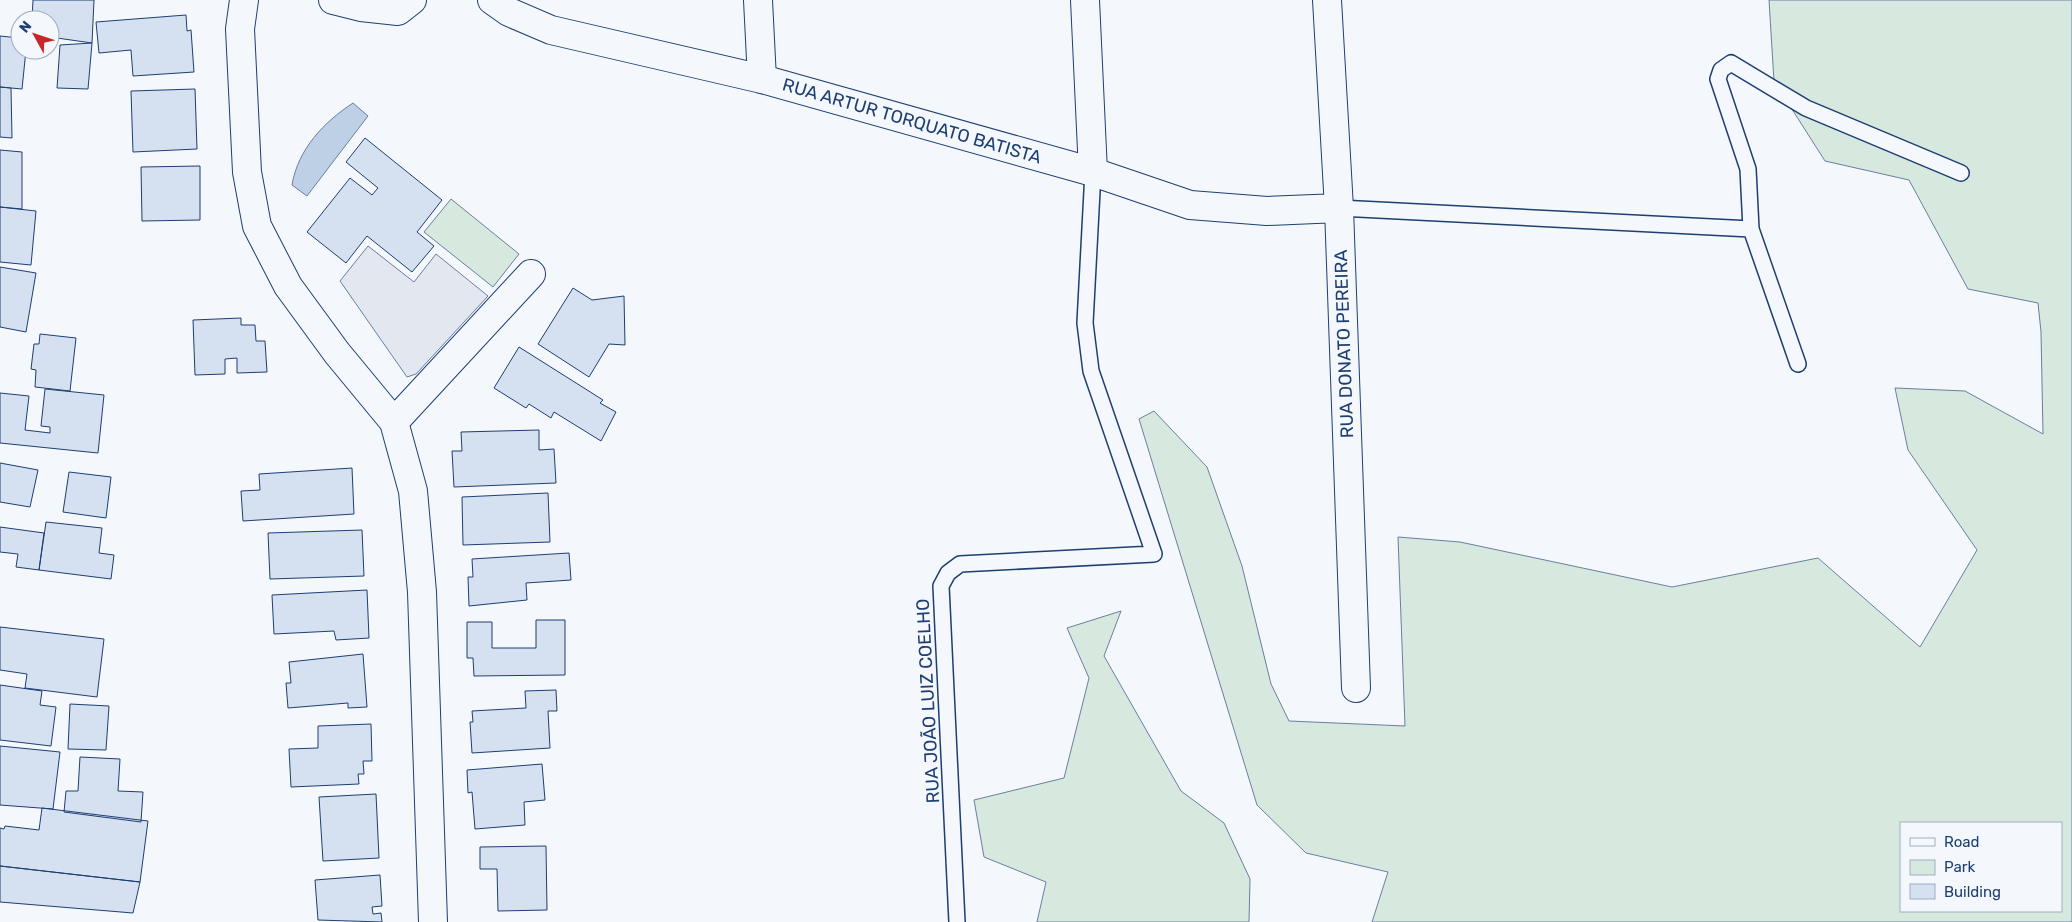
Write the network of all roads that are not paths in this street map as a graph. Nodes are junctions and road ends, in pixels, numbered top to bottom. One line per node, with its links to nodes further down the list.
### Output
1 (244, 0): 15 (street)
2 (333, 0): 3 (street)
3 (412, 0)
4 (492, 0): 8 (street, RUA ARTUR TORQUATO BATISTA)
5 (758, 0): 8 (street)
6 (1085, 0): 9 (street)
7 (1327, 0): 11 (street, RUA DONATO PEREIRA)
8 (762, 79): 9 (street, RUA ARTUR TORQUATO BATISTA)
9 (1093, 172): 11 (street, RUA ARTUR TORQUATO BATISTA); 18 (lane, RUA JOÃO LUIZ COELHO)
10 (1961, 173): 12 (lane)
11 (1339, 208): 12 (lane); 16 (street, RUA DONATO PEREIRA)
12 (1751, 228): 14 (lane)
13 (531, 274): 15 (street)
14 (1798, 364)
15 (394, 422): 17 (street)
16 (1356, 688)
17 (433, 922)
18 (957, 922)

